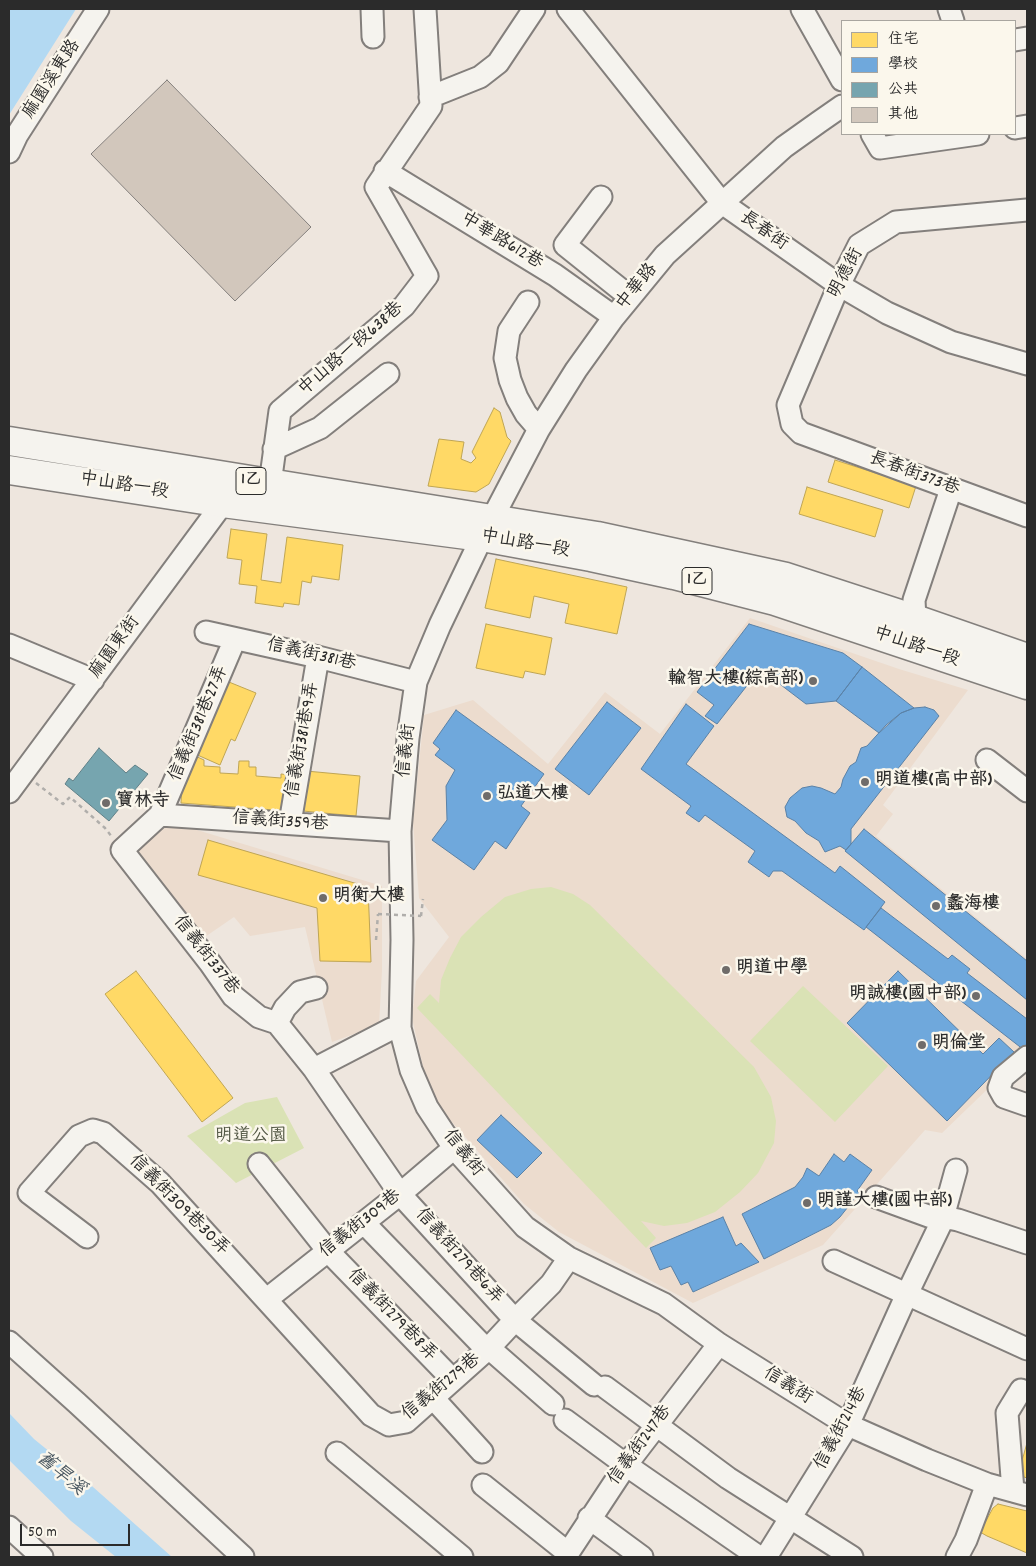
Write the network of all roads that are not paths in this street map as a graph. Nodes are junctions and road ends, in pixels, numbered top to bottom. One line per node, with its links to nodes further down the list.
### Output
1 (98, 9): 13 (street, 麻園溪東路)
2 (372, 9): 7 (street)
3 (425, 9): 9 (street)
4 (534, 9): 9 (street)
5 (568, 9): 16 (street, 長春街)
6 (807, 10): 8 (street)
7 (373, 37)
8 (841, 78)
9 (430, 96): 14 (street)
10 (841, 107): 16 (street, 中華路)
11 (873, 135): 12 (street)
12 (971, 135)
13 (9, 152)
14 (385, 171): 21 (street, 中華路612巷); 27 (street, 中山路一段638巷)
15 (601, 197): 19 (street)
16 (722, 203): 18 (street, 長春街); 19 (street, 中華路)
17 (1027, 210): 18 (street, 明德街)
18 (838, 285): 22 (street, 長春街); 25 (street, 明德街)
19 (630, 297): 21 (street, 中華路)
20 (528, 302): 24 (street)
21 (614, 317): 24 (street, 中華路)
22 (1027, 364)
23 (388, 374): 27 (street)
24 (539, 429): 33 (street, 中華路)
25 (801, 433): 30 (street, 長春街373巷)
26 (9, 441): 29 (main road, 中山路一段 / 1乙)
27 (274, 449): 29 (street, 中山路一段638巷)
28 (9, 470): 31 (main road, 中山路一段 / 1乙)
29 (270, 484): 33 (main road, 中山路一段 / 1乙)
30 (952, 489): 32 (street, 長春街373巷); 34 (street)
31 (223, 503): 33 (main road, 中山路一段 / 1乙); 40 (street, 麻園東街)
32 (1027, 516)
33 (487, 528): 34 (main road, 中山路一段 / 1乙); 41 (street, 信義街); 42 (main road, 中山路一段 / 1乙)
34 (915, 619): 39 (main road, 中山路一段 / 1乙)
35 (206, 632): 36 (street, 信義街381巷)
36 (235, 639): 38 (street, 信義街381巷); 46 (street, 信義街381巷27弄)
37 (9, 645): 40 (street)
38 (318, 657): 41 (street, 信義街381巷); 47 (street, 信義街381巷9弄)
39 (1027, 658)
40 (93, 680): 45 (street, 麻園東街)
41 (416, 682): 48 (street, 信義街)
42 (1027, 685)
43 (987, 760): 44 (street)
44 (1027, 791)
45 (9, 792)
46 (160, 815): 47 (street, 信義街359巷); 49 (street, 信義街381巷27弄)
47 (290, 823): 48 (street, 信義街359巷)
48 (400, 831): 52 (street, 信義街)
49 (122, 850): 51 (street, 信義街337巷)
50 (316, 988): 51 (street)
51 (277, 1023): 54 (street, 信義街337巷)
52 (400, 1028): 54 (street); 56 (street, 信義街)
53 (1027, 1057): 55 (street)
54 (314, 1069): 59 (street, 信義街279巷6弄)
55 (1027, 1105)
56 (454, 1148): 59 (street, 信義街309巷); 66 (street, 信義街)
57 (259, 1164): 65 (street, 信義街279巷8弄)
58 (956, 1170): 61 (street, 信義街214巷)
59 (400, 1194): 62 (street, 信義街309巷); 70 (street, 信義街279巷6弄)
60 (876, 1197): 61 (street)
61 (942, 1221): 64 (street); 68 (street, 信義街214巷)
62 (364, 1223): 65 (street, 信義街309巷); 73 (street)
63 (87, 1237): 69 (street, 信義街309巷30弄)
64 (1027, 1243)
65 (328, 1251): 69 (street, 信義街309巷); 75 (street, 信義街279巷8弄)
66 (568, 1258): 70 (street, 信義街279巷); 72 (street, 信義街)
67 (834, 1261): 68 (street)
68 (907, 1294): 74 (street); 79 (street, 信義街214巷)
69 (267, 1299): 77 (street, 信義街279巷)
70 (515, 1320): 73 (street, 信義街279巷); 78 (street, 信義街279巷6弄)
71 (9, 1342): 91 (street)
72 (719, 1344): 78 (street, 信義街247巷); 79 (street, 信義街)
73 (488, 1349): 75 (street, 信義街279巷); 82 (street)
74 (1027, 1349)
75 (454, 1380): 77 (street, 信義街279巷)
76 (1021, 1390): 85 (street)
77 (434, 1398): 80 (street)
78 (655, 1425): 82 (street, 信義街247巷); 87 (street, 信義街279巷6弄)
79 (848, 1425): 83 (street, 信義街); 87 (street, 信義街214巷)
80 (482, 1452)
81 (337, 1453): 92 (street)
82 (626, 1465): 86 (street, 信義街247巷); 94 (street)
83 (987, 1484): 85 (street, 信義街); 97 (street)
84 (483, 1485): 89 (street, 信義街247巷)
85 (1020, 1493)
86 (589, 1518): 89 (street, 信義街247巷); 93 (street)
87 (790, 1519): 95 (street, 信義街214巷); 96 (street, 信義街279巷6弄)
88 (9, 1527): 90 (street)
89 (568, 1555)
90 (42, 1557)
91 (243, 1557)
92 (462, 1557)
93 (642, 1557)
94 (759, 1557)
95 (766, 1557)
96 (852, 1557)
97 (957, 1557)

